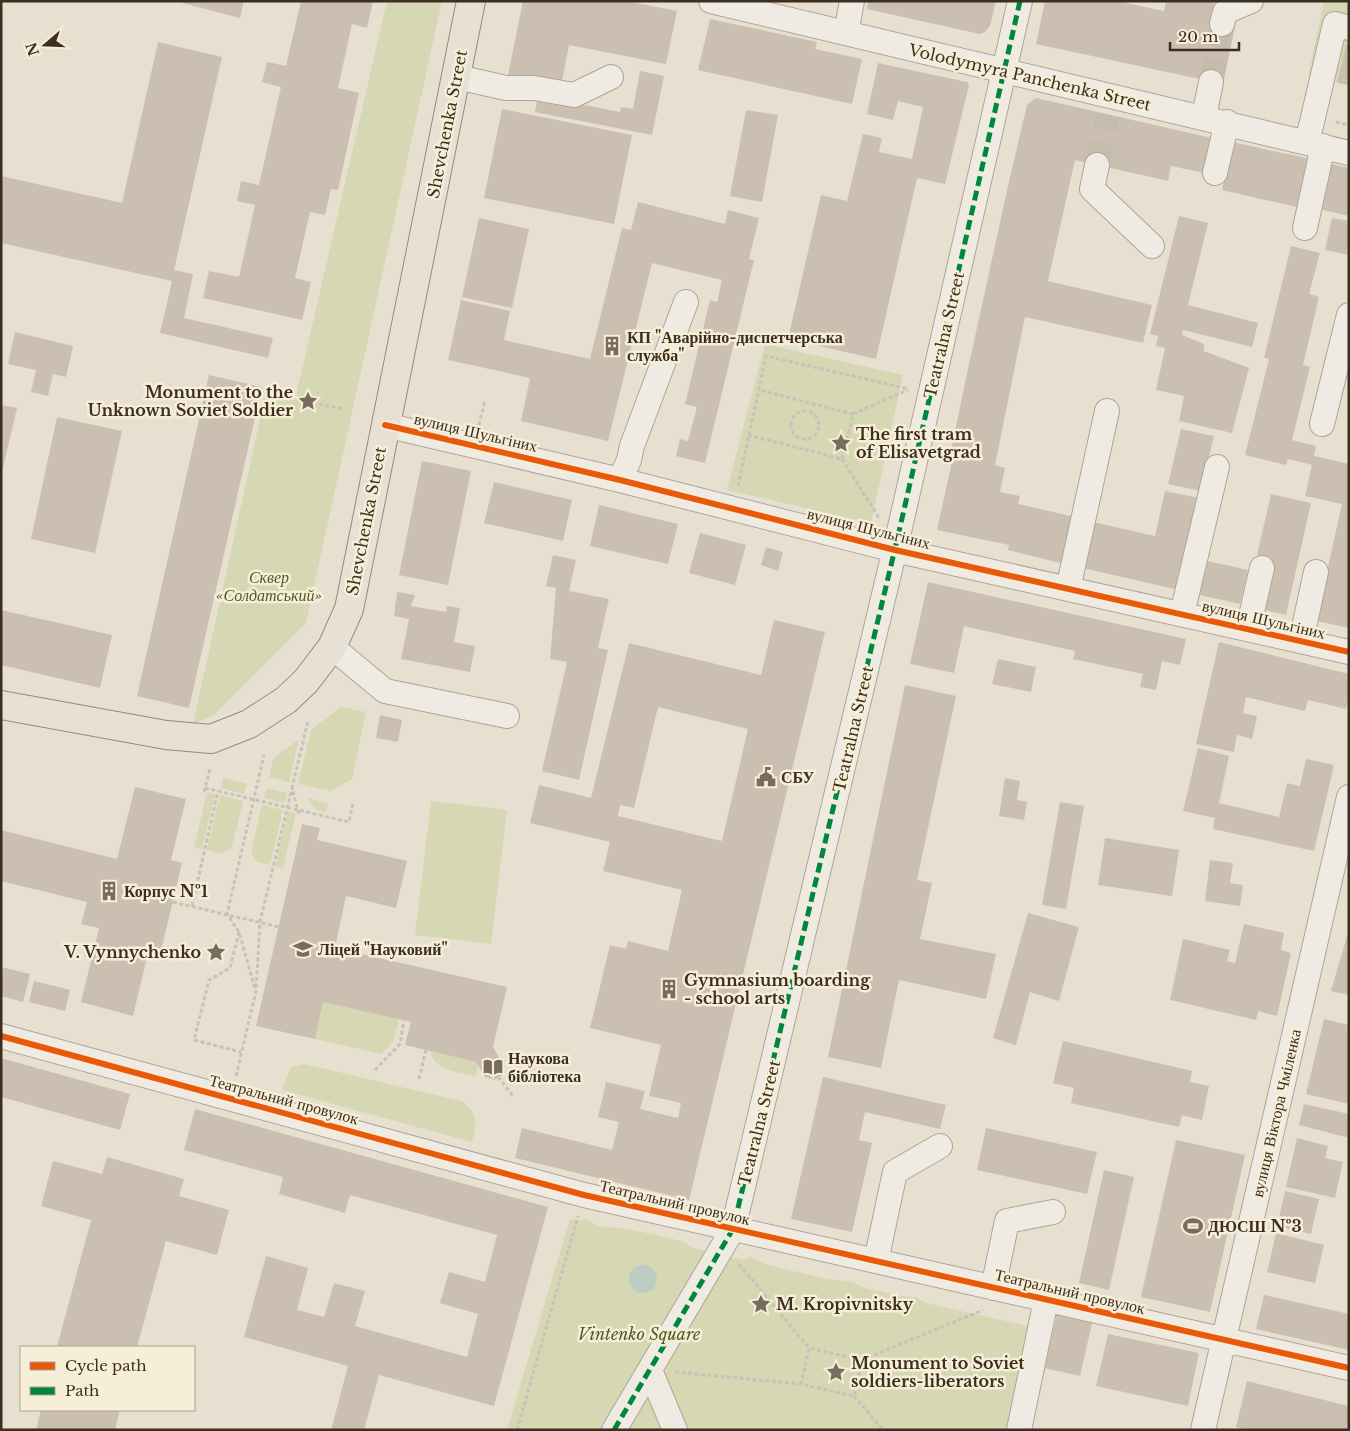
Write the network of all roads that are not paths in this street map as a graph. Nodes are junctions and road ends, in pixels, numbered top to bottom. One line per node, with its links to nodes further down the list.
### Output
1 (471, 1): 10 (main road, Shevchenka Street)
2 (711, 1): 8 (street, Volodymyra Panchenka Street)
3 (852, 1): 8 (street)
4 (1020, 1): 9 (street, Teatralna Street)
5 (1251, 1): 6 (street)
6 (1222, 24)
7 (1349, 28): 15 (street)
8 (846, 34): 9 (street, Volodymyra Panchenka Street)
9 (1004, 71): 13 (street, Volodymyra Panchenka Street); 28 (street, Teatralna Street)
10 (457, 77): 11 (street); 25 (main road, Shevchenka Street)
11 (610, 77)
12 (1211, 82): 13 (street)
13 (1204, 117): 14 (street, Volodymyra Panchenka Street)
14 (1227, 122): 15 (street, Volodymyra Panchenka Street); 18 (street)
15 (1315, 145): 16 (street, Volodymyra Panchenka Street); 19 (street)
16 (1349, 153)
17 (1097, 165): 20 (street)
18 (1215, 173)
19 (1305, 228)
20 (1152, 246)
21 (686, 302): 27 (street)
22 (1349, 315): 24 (street)
23 (1107, 411): 31 (street)
24 (1322, 424)
25 (385, 425): 27 (street, вулиця Шульгіних); 35 (main road, Shevchenka Street)
26 (1217, 467): 32 (street)
27 (620, 480): 28 (street, вулиця Шульгіних)
28 (895, 550): 31 (street, вулиця Шульгіних); 43 (street, Teatralna Street)
29 (1262, 568): 33 (street)
30 (1316, 572): 34 (street)
31 (1068, 589): 32 (street, вулиця Шульгіних)
32 (1182, 614): 33 (street, вулиця Шульгіних)
33 (1248, 630): 34 (street, вулиця Шульгіних)
34 (1301, 641): 36 (street, вулиця Шульгіних)
35 (332, 647): 37 (main road, Shevchenka Street); 38 (street)
36 (1349, 652)
37 (1, 705)
38 (507, 716)
39 (1349, 797): 47 (street, вулиця Віктора Чміленка)
40 (1, 1036): 43 (street, Театральний провулок)
41 (940, 1146): 44 (street)
42 (1054, 1212): 45 (street)
43 (728, 1237): 44 (street, Театральний провулок); 49 (street, Teatralna Street)
44 (876, 1261): 45 (street, Театральний провулок)
45 (992, 1288): 46 (street, Театральний провулок)
46 (1046, 1300): 47 (street, Театральний провулок); 52 (street)
47 (1224, 1340): 48 (street, Театральний провулок); 53 (street, вулиця Віктора Чміленка)
48 (1349, 1368)
49 (650, 1370): 50 (street, Teatralna Street); 51 (street)
50 (614, 1430)
51 (674, 1430)
52 (1019, 1430)
53 (1203, 1430)

